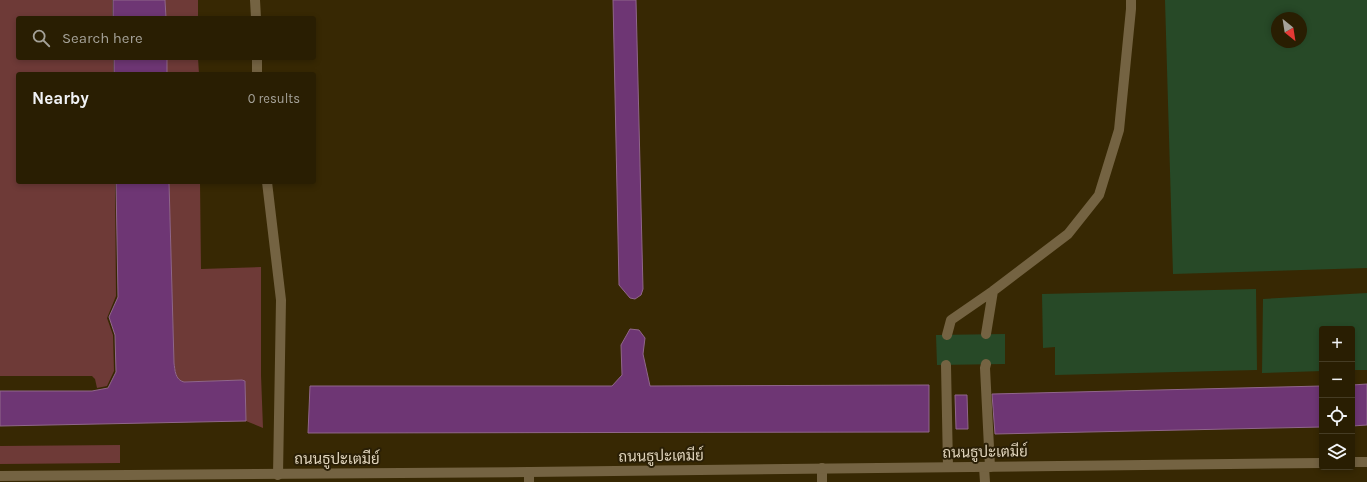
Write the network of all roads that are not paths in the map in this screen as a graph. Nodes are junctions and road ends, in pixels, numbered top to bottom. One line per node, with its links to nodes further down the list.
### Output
1 (255, 0): 3 (street)
2 (1131, 0): 7 (street)
3 (256, 16)
4 (256, 60): 5 (street)
5 (257, 72)
6 (267, 184): 18 (street)
7 (994, 291): 8 (street); 9 (street)
8 (986, 334)
9 (947, 335)
10 (986, 364): 16 (street)
11 (946, 365): 15 (street)
12 (1319, 462): 16 (street, ถนนธูปะเตมีย์)
13 (1355, 462): 14 (street)
14 (1367, 462)
15 (948, 467): 16 (street, ถนนธูปะเตมีย์); 17 (street, ถนนธูปะเตมีย์)
16 (987, 467): 22 (street)
17 (822, 468): 20 (street, ถนนธูปะเตมีย์); 21 (street)
18 (278, 474): 19 (street, ถนนธูปะเตมีย์); 20 (street, ถนนธูปะเตมีย์)
19 (0, 476)
20 (529, 477)
21 (822, 482)
22 (985, 482)

